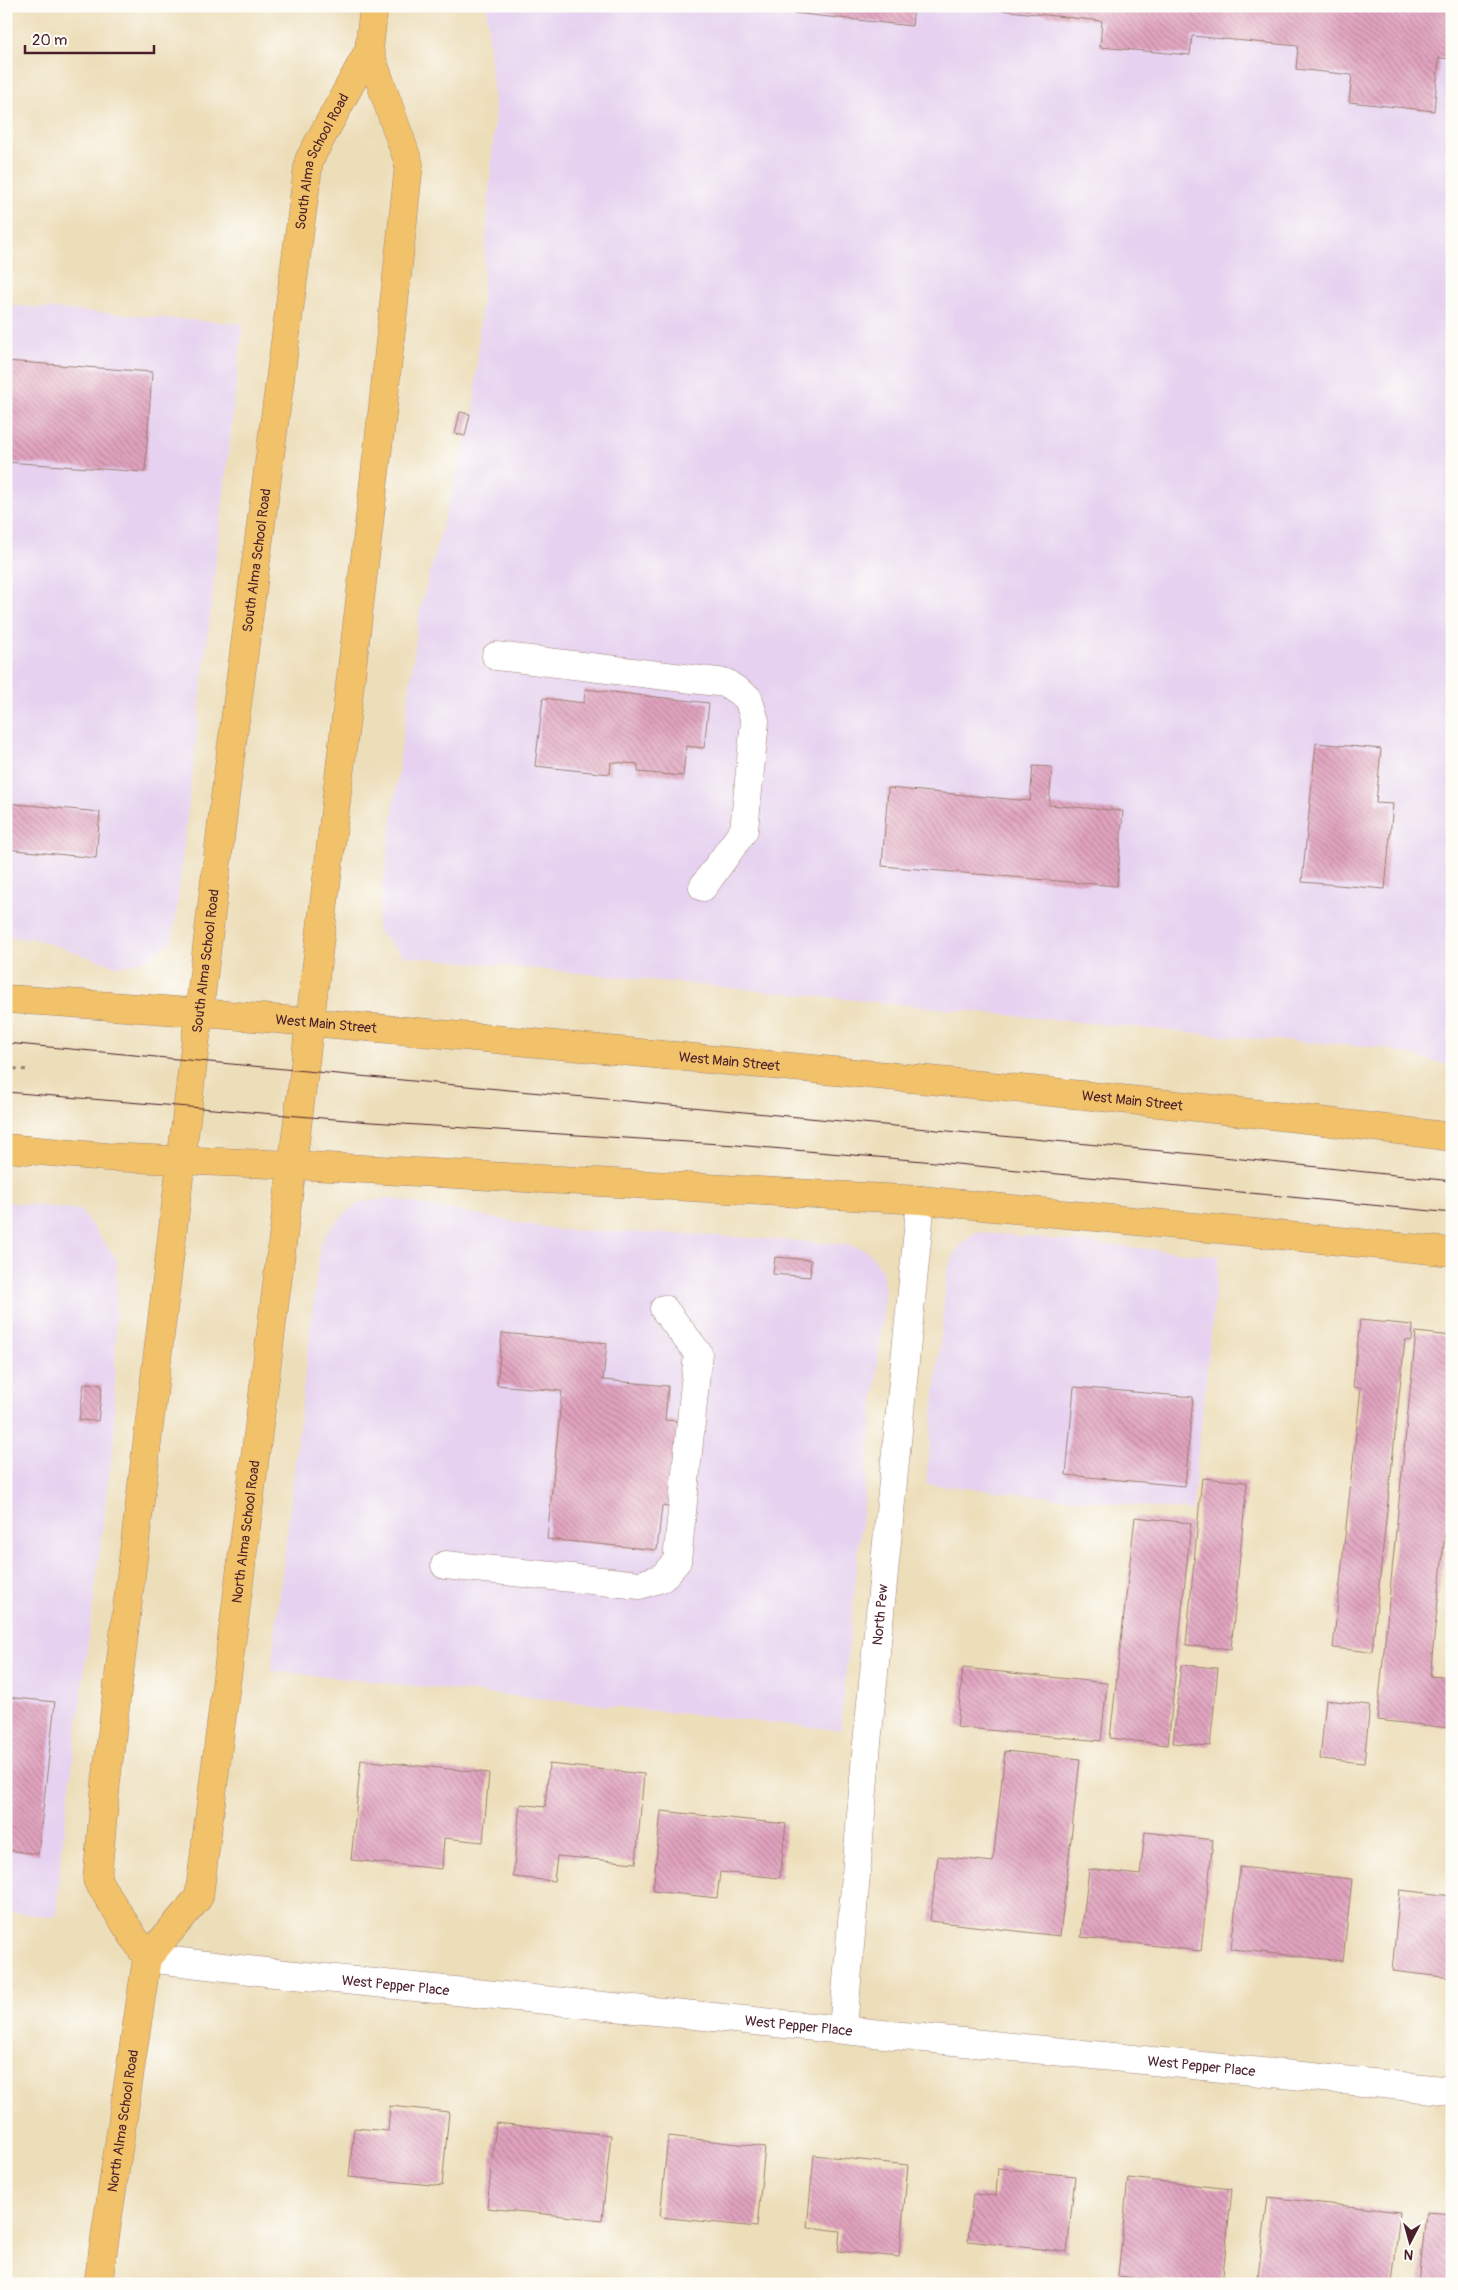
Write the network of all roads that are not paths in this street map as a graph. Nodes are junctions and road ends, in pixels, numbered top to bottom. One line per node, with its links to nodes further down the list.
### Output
1 (374, 6): 2 (main road, South Alma School Road)
2 (369, 50): 6 (main road, South Alma School Road); 7 (main road, South Alma School Road)
3 (496, 656): 4 (street)
4 (703, 887)
5 (6, 999): 6 (main road, West Main Street)
6 (198, 1012): 7 (main road, West Main Street); 11 (main road, South Alma School Road)
7 (310, 1023): 8 (main road, South Alma School Road); 9 (main road, West Main Street)
8 (302, 1088): 12 (main road, North Alma School Road)
9 (1452, 1137)
10 (6, 1148): 11 (main road)
11 (180, 1160): 12 (main road); 17 (main road)
12 (292, 1165): 13 (main road); 17 (main road, North Alma School Road)
13 (921, 1200): 14 (main road); 18 (street, North Pew)
14 (1452, 1252)
15 (664, 1309): 16 (street)
16 (446, 1565)
17 (147, 1958): 18 (street, West Pepper Place); 20 (main road, North Alma School Road)
18 (843, 2029): 19 (street, West Pepper Place)
19 (1452, 2091)
20 (98, 2284)

